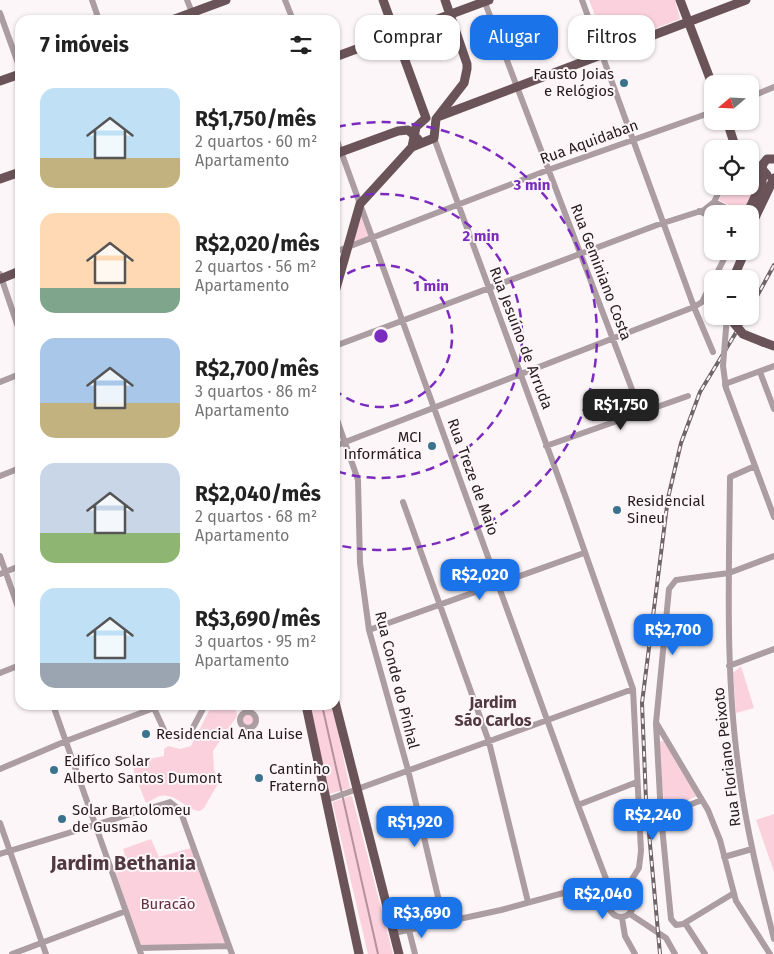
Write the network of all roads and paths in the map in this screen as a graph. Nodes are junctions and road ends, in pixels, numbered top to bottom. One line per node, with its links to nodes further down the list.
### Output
1 (92, 0): 12 (street)
2 (187, 0): 13 (street)
3 (226, 0): 14 (main road)
4 (286, 0): 15 (street)
5 (383, 0): 16 (main road)
6 (445, 0): 17 (main road)
7 (582, 0): 18 (street)
8 (680, 0): 19 (main road)
9 (746, 0): 19 (main road)
10 (486, 1): 17 (main road); 31 (street, Rua Geminiano Costa)
11 (0, 13): 23 (street)
12 (97, 15)
13 (193, 15)
14 (195, 15)
15 (291, 15)
16 (389, 15)
17 (450, 15)
18 (587, 15)
19 (688, 22): 20 (main road); 28 (main road)
20 (655, 35)
21 (460, 44): 35 (main road)
22 (355, 50): 24 (main road)
23 (15, 55)
24 (340, 55)
25 (405, 60): 36 (main road)
26 (591, 60): 31 (main road)
27 (603, 60): 38 (street)
28 (709, 75)
29 (15, 76): 30 (main road)
30 (0, 81)
31 (518, 86): 35 (main road); 45 (street, Rua Geminiano Costa)
32 (774, 88): 33 (street)
33 (759, 94)
34 (704, 115): 38 (street, Rua Aquidaban)
35 (440, 116): 37 (main road)
36 (416, 136): 39 (main road); 40 (main road); 41 (main road)
37 (434, 138): 39 (main road); 53 (street, Rua Jesuíno de Arruda)
38 (633, 140): 45 (street, Rua Aquidaban); 59 (street)
39 (424, 141): 40 (main road)
40 (412, 147): 52 (main road)
41 (340, 152)
42 (340, 158): 52 (street, Rua Treze de Maio)
43 (774, 159): 46 (main road)
44 (759, 168): 46 (main road)
45 (548, 170): 53 (street, Rua Aquidaban); 63 (street, Rua Geminiano Costa)
46 (763, 171): 48 (main road); 55 (main road)
47 (15, 174): 49 (main road)
48 (774, 177): 56 (main road)
49 (0, 179)
50 (718, 195): 51 (street)
51 (714, 202): 54 (street); 57 (street)
52 (360, 204): 60 (street, Rua Treze de Maio); 61 (main road)
53 (457, 205): 60 (street, Rua Aquidaban); 67 (street, Rua Jesuíno de Arruda)
54 (720, 205)
55 (751, 205)
56 (759, 209)
57 (700, 211): 58 (street); 59 (street)
58 (704, 213)
59 (663, 223): 63 (street); 69 (street)
60 (372, 236): 61 (street, Rua Aquidaban); 71 (street, Rua Treze de Maio)
61 (347, 248): 62 (street, Rua Aquidaban); 65 (main road)
62 (340, 250)
63 (581, 254): 67 (street); 74 (street, Rua Geminiano Costa)
64 (15, 272): 66 (main road)
65 (340, 274)
66 (0, 277): 70 (street)
67 (488, 289): 71 (street); 80 (street, Rua Jesuíno de Arruda)
68 (704, 298): 69 (street)
69 (694, 307): 74 (street); 77 (street)
70 (15, 318)
71 (403, 321): 75 (street); 85 (street, Rua Treze de Maio)
72 (727, 325): 83 (street, bridge)
73 (736, 325): 76 (main road, bridge)
74 (613, 338): 80 (street); 87 (street, Rua Geminiano Costa)
75 (340, 344)
76 (774, 346)
77 (713, 352)
78 (774, 366): 79 (street)
79 (760, 372): 83 (street); 86 (street)
80 (520, 374): 85 (street); 91 (street, Rua Jesuíno de Arruda)
81 (15, 376): 82 (street)
82 (0, 382)
83 (726, 387): 92 (street)
84 (688, 396): 87 (street)
85 (434, 407): 89 (street); 103 (street, Rua Treze de Maio)
86 (774, 409)
87 (641, 413): 91 (street)
88 (340, 428): 89 (street, Rua Conde do Pinhal)
89 (345, 442): 90 (street); 106 (street, Rua Conde do Pinhal)
90 (340, 444)
91 (546, 446): 97 (street, Rua Jesuíno de Arruda)
92 (754, 466): 96 (street); 102 (street, Rua Floriano Peixoto)
93 (15, 470): 94 (street)
94 (0, 476)
95 (403, 502): 105 (street)
96 (774, 517)
97 (584, 553): 103 (street); 111 (street, Rua Jesuíno de Arruda)
98 (0, 556): 101 (street)
99 (774, 556): 102 (street)
100 (15, 568): 101 (street)
101 (3, 573): 104 (street)
102 (730, 573): 108 (street, Rua Floriano Peixoto); 119 (street)
103 (498, 584): 105 (street); 118 (street, Rua Treze de Maio)
104 (15, 601)
105 (439, 605): 106 (street); 121 (street)
106 (369, 630): 123 (street, Rua Conde do Pinhal)
107 (774, 649): 108 (street)
108 (729, 666): 132 (street, Rua Floriano Peixoto)
109 (15, 667): 110 (street)
110 (0, 673)
111 (633, 689): 118 (street); 124 (street, Rua Jesuíno de Arruda)
112 (54, 710): 120 (street)
113 (145, 710): 120 (street)
114 (154, 710): 115 (street)
115 (203, 710)
116 (307, 710): 126 (main road)
117 (337, 710): 125 (main road)
118 (547, 720): 121 (street); 128 (street, Rua Treze de Maio)
119 (656, 723): 127 (street); 129 (street)
120 (66, 741): 122 (street); 131 (street)
121 (489, 742): 123 (street); 141 (street)
122 (0, 769)
123 (408, 770): 125 (street); 145 (street, Rua Conde do Pinhal)
124 (637, 782): 128 (street); 138 (street, Rua Jesuíno de Arruda)
125 (355, 790): 126 (street); 148 (main road)
126 (331, 799): 156 (main road)
127 (702, 800): 129 (street); 135 (street)
128 (578, 805): 136 (street, Rua Treze de Maio)
129 (661, 816): 146 (street)
130 (0, 823): 133 (street)
131 (95, 826): 133 (street); 142 (street); 151 (street)
132 (752, 849): 135 (street); 149 (street, Rua Floriano Peixoto)
133 (10, 850): 134 (street); 150 (street)
134 (0, 854)
135 (724, 857): 139 (street)
136 (608, 884): 137 (street); 138 (street, Rua Treze de Maio)
137 (589, 886): 140 (street); 141 (street)
138 (621, 893): 140 (street); 143 (street)
139 (734, 894): 146 (street); 162 (street)
140 (609, 901): 144 (street)
141 (528, 902): 145 (street)
142 (126, 911): 150 (street); 152 (street)
143 (630, 914): 144 (street); 160 (street)
144 (622, 918): 159 (street)
145 (444, 922): 147 (street)
146 (686, 923): 161 (street)
147 (409, 930): 148 (street); 158 (street)
148 (394, 933): 157 (main road)
149 (774, 940)
150 (42, 942): 153 (street); 154 (street)
151 (229, 946): 152 (street); 155 (street)
152 (140, 951)
153 (12, 954)
154 (46, 954)
155 (232, 954)
156 (359, 954)
157 (399, 954)
158 (415, 954)
159 (635, 954)
160 (675, 954)
161 (705, 954)
162 (770, 954)

